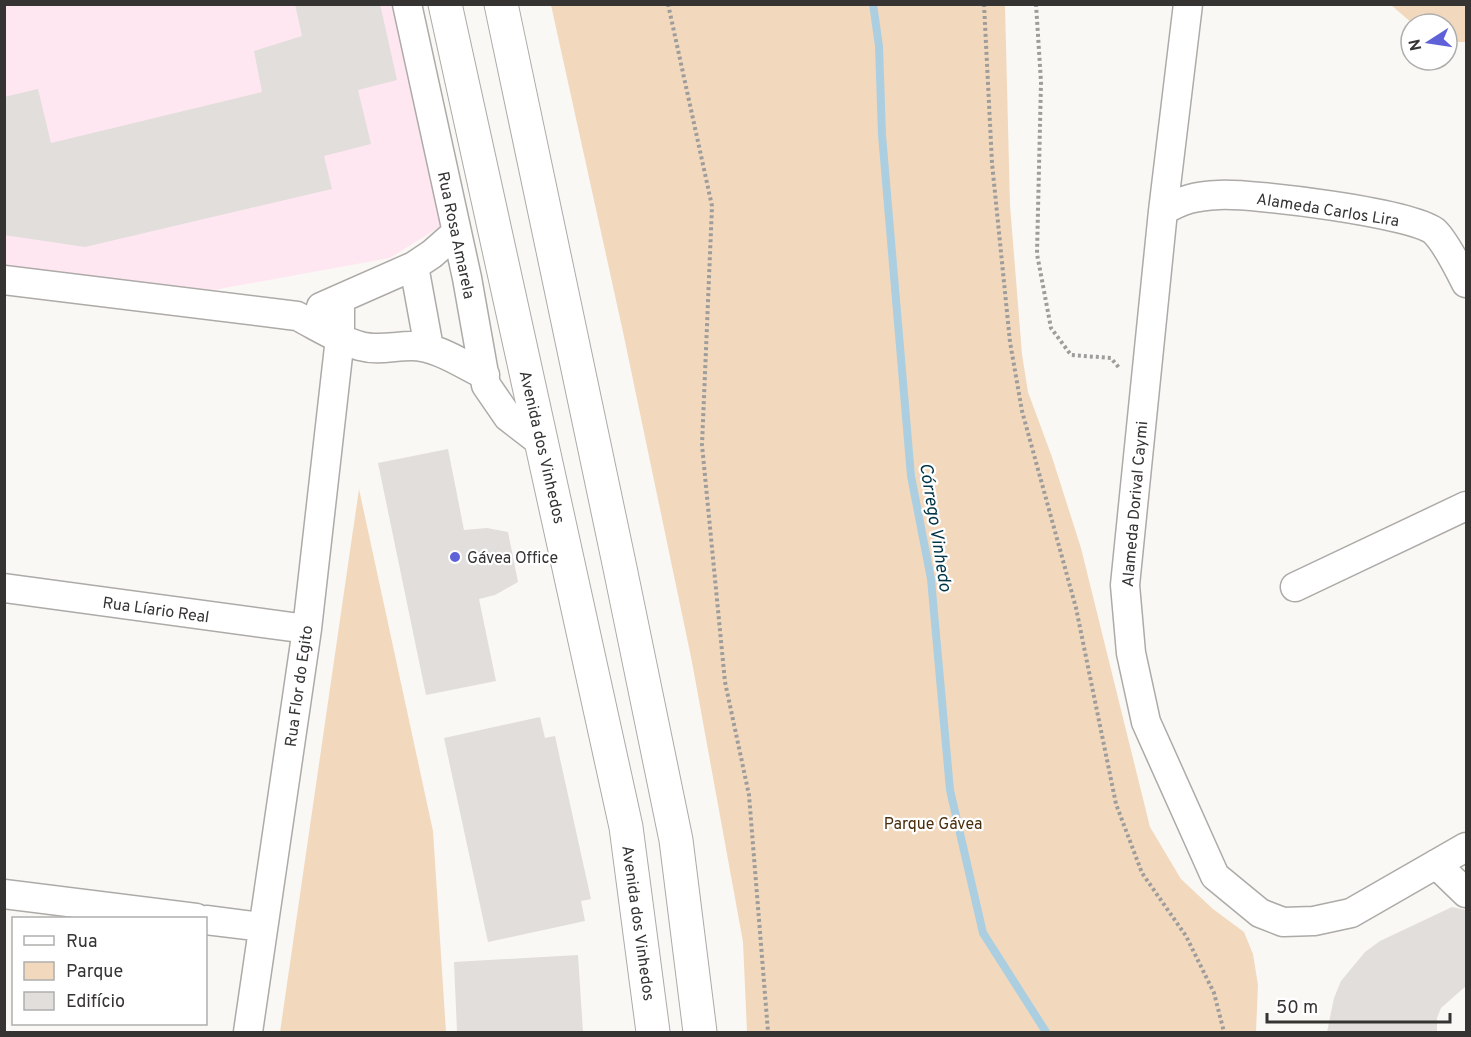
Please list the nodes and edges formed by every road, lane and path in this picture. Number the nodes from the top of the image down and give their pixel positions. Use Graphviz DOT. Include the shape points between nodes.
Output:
graph roads {
  1 [pos="407,4"];
  2 [pos="445,4"];
  3 [pos="481,4"];
  4 [pos="501,4"];
  5 [pos="668,4"];
  6 [pos="984,4"];
  7 [pos="1036,4"];
  8 [pos="1188,4"];
  9 [pos="542,199"];
  10 [pos="1163,211"];
  11 [pos="457,232"];
  12 [pos="414,266"];
  13 [pos="4,280"];
  14 [pos="1467,283"];
  15 [pos="340,300"];
  16 [pos="297,316"];
  17 [pos="340,338"];
  18 [pos="429,348"];
  19 [pos="485,375"];
  20 [pos="1142,408"];
  21 [pos="543,444"];
  22 [pos="1467,506"];
  23 [pos="1295,587"];
  24 [pos="4,588"];
  25 [pos="307,629"];
  26 [pos="1467,847"];
  27 [pos="1436,864"];
  28 [pos="1467,893"];
  29 [pos="4,894"];
  30 [pos="188,917"];
  31 [pos="207,920"];
  32 [pos="262,927"];
  33 [pos="248,1032"];
  34 [pos="653,1032"];
  35 [pos="700,1032"];
  36 [pos="768,1032"];
  37 [pos="1224,1032"];
  1 -- 11 [label="street, Rua Rosa Amarela"];
  2 -- 21 [label="main road, Avenida dos Vinhedos"];
  3 -- 9 [label="main road"];
  4 -- 9 [label="main road"];
  5 -- 36 [label="path" via="712,206 702,445 725,682 749,795"];
  6 -- 37 [label="path" via="992,163 1010,342 1022,411 1076,608 1116,804 1142,873 1186,936 1214,993"];
  7 -- 20 [label="path" via="1041,82 1037,254 1051,328 1071,355 1111,358 1124,374 1133,400"];
  8 -- 10 [label="street, Alameda Dorival Caymi"];
  9 -- 35 [label="main road" via="676,840"];
  10 -- 14 [label="street, Alameda Carlos Lira" via="1182,200 1221,195 1273,198 1398,218 1435,231"];
  10 -- 20 [label="street, Alameda Dorival Caymi"];
  11 -- 12 [label="street"];
  11 -- 19 [label="street, Rua Rosa Amarela"];
  12 -- 15 [label="street"];
  12 -- 18 [label="street"];
  13 -- 16 [label="street"];
  15 -- 16 [label="street"];
  15 -- 17 [label="street, Rua Flor do Egito"];
  16 -- 17 [label="street"];
  17 -- 18 [label="street" via="385,349"];
  17 -- 25 [label="street, Rua Flor do Egito"];
  18 -- 19 [label="street"];
  19 -- 21 [label="street, Rua Rosa Amarela" via="486,385 508,417"];
  20 -- 27 [label="street, Alameda Dorival Caymi" via="1125,585 1131,654 1146,722 1215,876 1260,913 1282,921 1314,921 1351,913"];
  21 -- 34 [label="main road, Avenida dos Vinhedos" via="626,827"];
  22 -- 23 [label="street"];
  24 -- 25 [label="street, Rua Líario Real"];
  25 -- 32 [label="street, Rua Flor do Egito"];
  26 -- 27 [label="street, Alameda Dorival Caymi"];
  27 -- 28 [label="street"];
  29 -- 30 [label="street"];
  31 -- 32 [label="street"];
  32 -- 33 [label="street, Rua Flor do Egito"];
}
